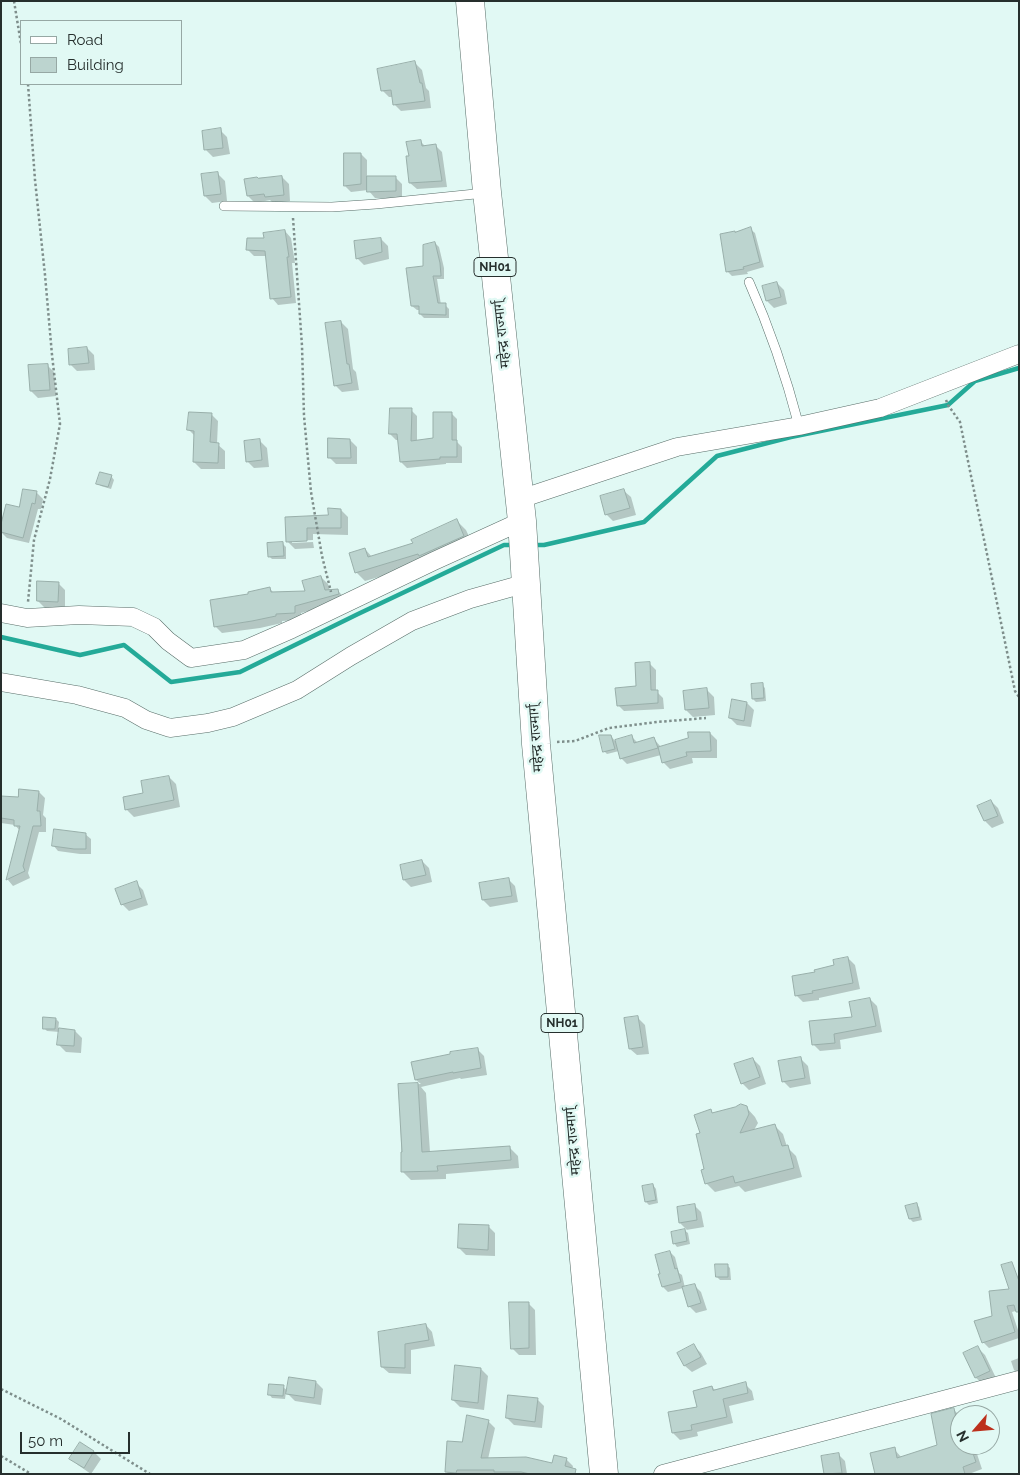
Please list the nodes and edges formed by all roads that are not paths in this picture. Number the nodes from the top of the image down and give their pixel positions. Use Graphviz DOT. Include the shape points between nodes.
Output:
graph roads {
  1 [pos="470,1"];
  2 [pos="487,192"];
  3 [pos="224,206"];
  4 [pos="749,282"];
  5 [pos="1019,354"];
  6 [pos="799,426"];
  7 [pos="522,518"];
  8 [pos="526,577"];
  9 [pos="1,613"];
  10 [pos="1,682"];
  11 [pos="1019,1380"];
  12 [pos="604,1474"];
  13 [pos="663,1474"];
  1 -- 2 [label="highway, महेन्द्र राज्मार्ग् / NH01"];
  2 -- 3 [label="lane" via="332,207"];
  2 -- 7 [label="highway, महेन्द्र राज्मार्ग् / NH01"];
  4 -- 6 [label="lane" via="779,356"];
  5 -- 6 [label="street" via="880,408"];
  6 -- 7 [label="street" via="677,447"];
  7 -- 8 [label="highway, महेन्द्र राज्मार्ग् / NH01"];
  7 -- 9 [label="street" via="244,650 191,658 154,627 133,616 26,618"];
  8 -- 10 [label="street" via="412,622 297,690 233,717 208,723 170,728 125,708 77,695"];
  8 -- 12 [label="highway, महेन्द्र राज्मार्ग् / NH01" via="536,744"];
  11 -- 13 [label="street"];
}
